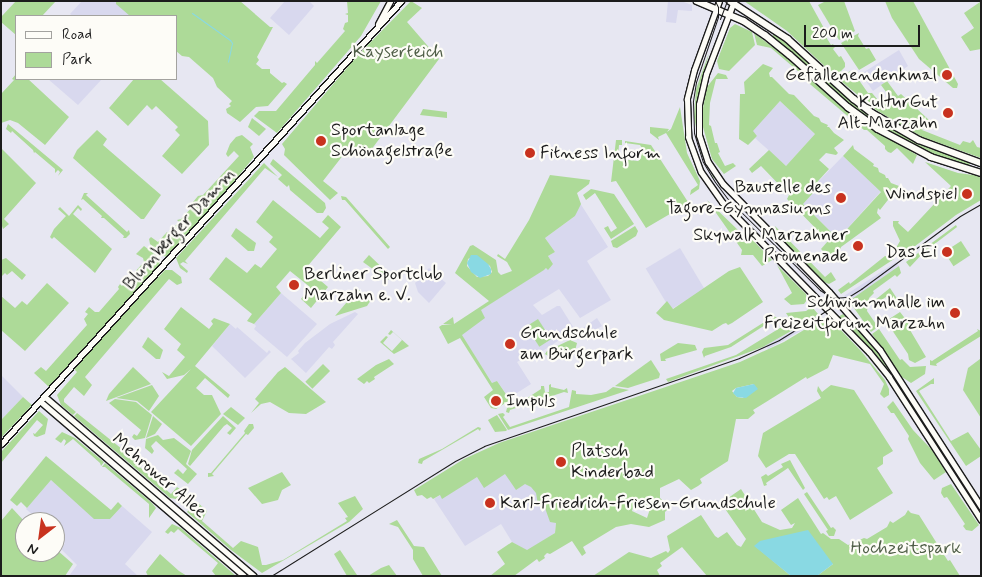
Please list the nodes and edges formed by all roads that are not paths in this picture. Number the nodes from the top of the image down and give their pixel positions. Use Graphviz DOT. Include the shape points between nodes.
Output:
graph roads {
  1 [pos="390,1"];
  2 [pos="401,1"];
  3 [pos="698,1"];
  4 [pos="718,1"];
  5 [pos="732,2"];
  6 [pos="715,9"];
  7 [pos="729,14"];
  8 [pos="770,26"];
  9 [pos="375,31"];
  10 [pos="765,35"];
  11 [pos="981,163"];
  12 [pos="981,173"];
  13 [pos="43,399"];
  14 [pos="1,444"];
  15 [pos="981,507"];
  16 [pos="981,520"];
  17 [pos="244,576"];
  18 [pos="254,576"];
  1 -- 9 [label="main road, Blumberger Damm"];
  2 -- 9 [label="main road, Blumberger Damm"];
  3 -- 6 [label="main road"];
  4 -- 6 [label="main road"];
  5 -- 7 [label="main road"];
  5 -- 8 [label="main road"];
  6 -- 7 [label="main road"];
  6 -- 16 [label="main road" via="687,99 688,137 701,172 722,202 892,380"];
  7 -- 10 [label="main road"];
  7 -- 15 [label="main road" via="706,74 699,104 699,135 708,162 723,184 875,344"];
  8 -- 10 [label="main road"];
  8 -- 11 [label="main road" via="872,113 919,140"];
  9 -- 13 [label="main road, Blumberger Damm"];
  10 -- 12 [label="main road" via="839,100 878,129 932,157"];
  13 -- 14 [label="main road, Blumberger Damm"];
  13 -- 17 [label="main road, Mehrower Allee"];
  13 -- 18 [label="main road, Mehrower Allee"];
}
